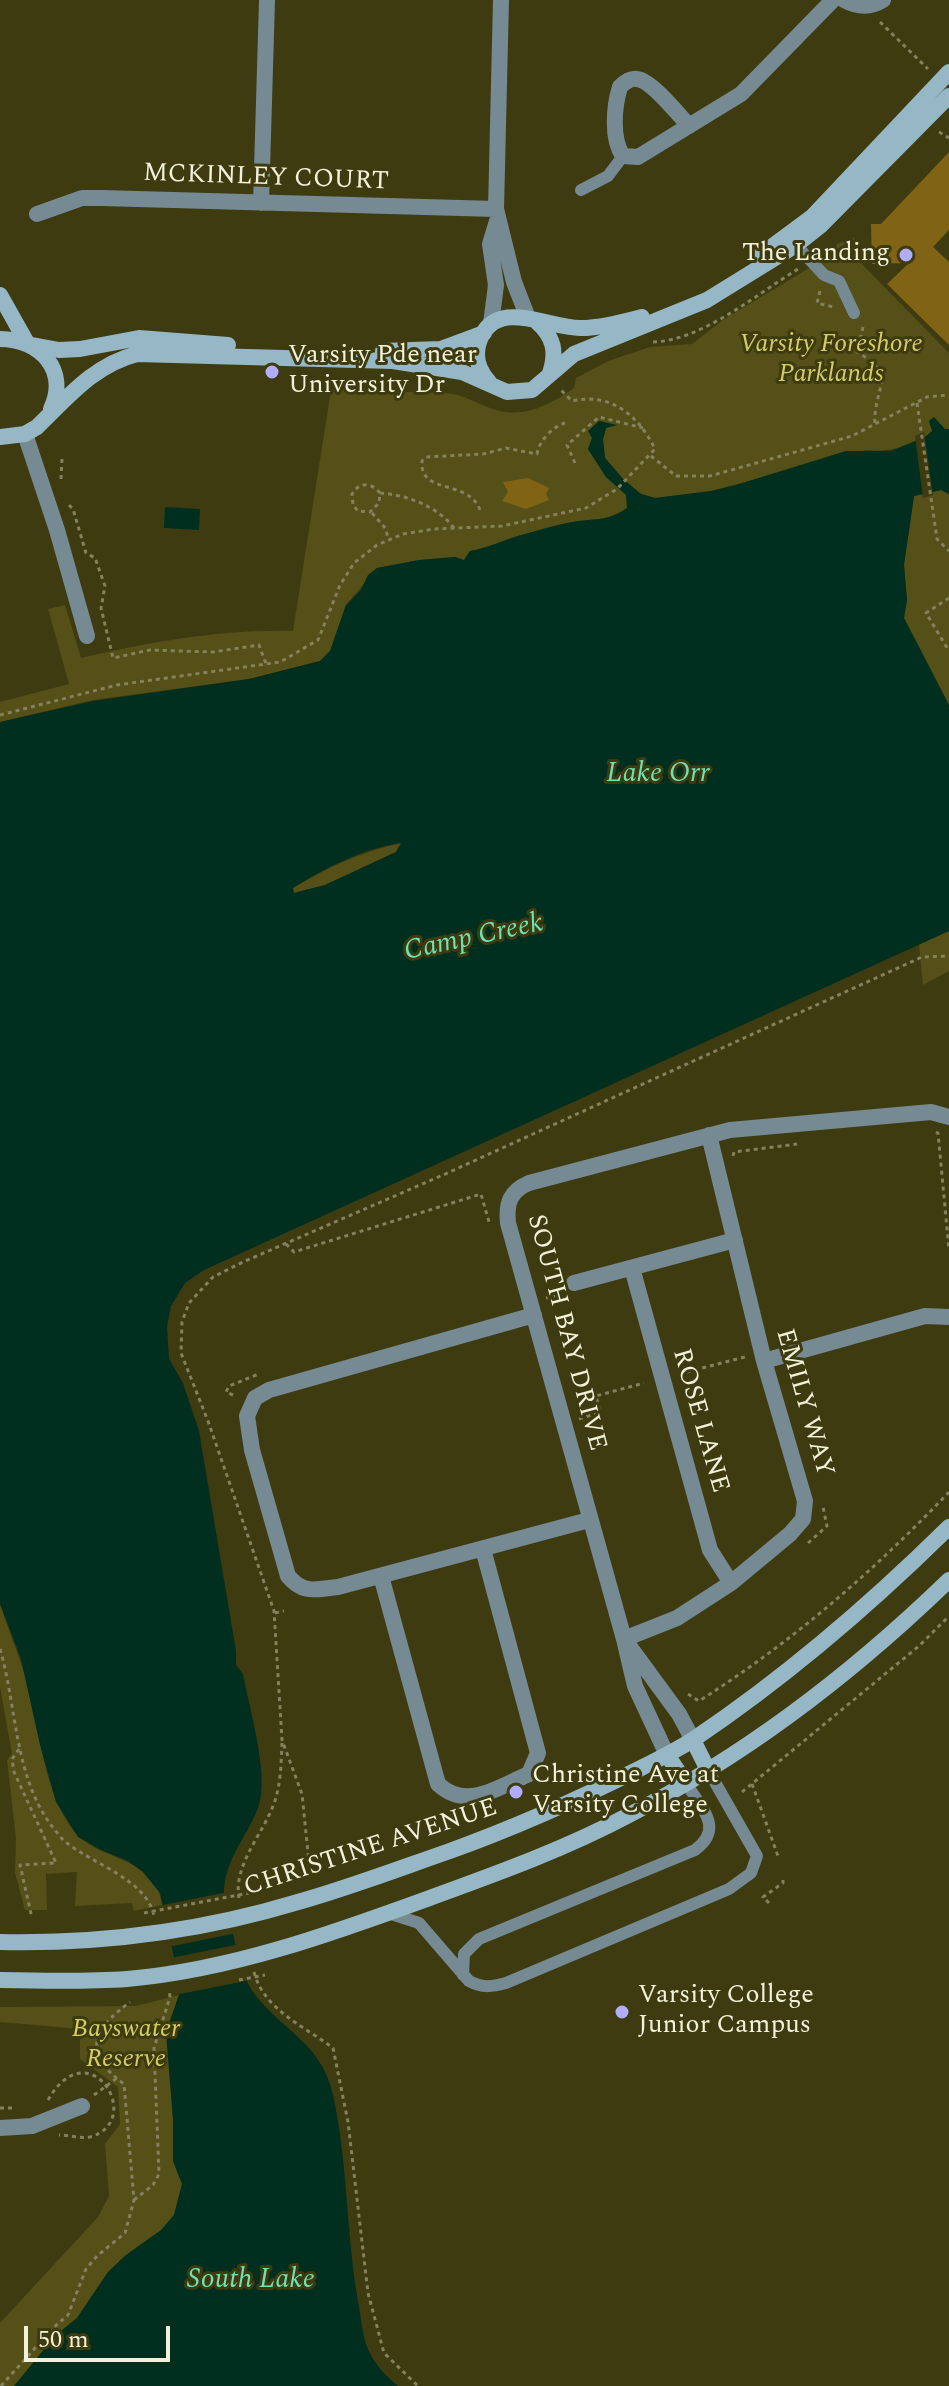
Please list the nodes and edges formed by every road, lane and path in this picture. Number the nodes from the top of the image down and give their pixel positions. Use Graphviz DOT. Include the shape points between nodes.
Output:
graph roads {
  1 [pos="267,0"];
  2 [pos="501,0"];
  3 [pos="833,0"];
  4 [pos="844,0"];
  5 [pos="876,3"];
  6 [pos="928,69"];
  7 [pos="947,92"];
  8 [pos="689,126"];
  9 [pos="939,132"];
  10 [pos="949,138"];
  11 [pos="623,156"];
  12 [pos="581,190"];
  13 [pos="261,203"];
  14 [pos="37,214"];
  15 [pos="497,215"];
  16 [pos="796,245"];
  17 [pos="824,275"];
  18 [pos="0,295"];
  19 [pos="854,313"];
  20 [pos="533,320"];
  21 [pos="487,328"];
  22 [pos="0,339"];
  23 [pos="29,344"];
  24 [pos="550,373"];
  25 [pos="496,388"];
  26 [pos="559,389"];
  27 [pos="949,395"];
  28 [pos="917,403"];
  29 [pos="47,418"];
  30 [pos="565,423"];
  31 [pos="875,426"];
  32 [pos="643,428"];
  33 [pos="25,434"];
  34 [pos="0,437"];
  35 [pos="651,456"];
  36 [pos="62,459"];
  37 [pos="575,463"];
  38 [pos="61,479"];
  39 [pos="380,493"];
  40 [pos="67,504"];
  41 [pos="480,510"];
  42 [pos="370,512"];
  43 [pos="454,528"];
  44 [pos="388,539"];
  45 [pos="949,551"];
  46 [pos="949,598"];
  47 [pos="87,636"];
  48 [pos="949,651"];
  49 [pos="266,664"];
  50 [pos="0,715"];
  51 [pos="949,956"];
  52 [pos="949,1117"];
  53 [pos="930,1131"];
  54 [pos="709,1135"];
  55 [pos="810,1142"];
  56 [pos="733,1159"];
  57 [pos="491,1231"];
  58 [pos="735,1240"];
  59 [pos="286,1244"];
  60 [pos="949,1250"];
  61 [pos="632,1268"];
  62 [pos="574,1283"];
  63 [pos="534,1315"];
  64 [pos="949,1317"];
  65 [pos="756,1358"];
  66 [pos="267,1372"];
  67 [pos="672,1376"];
  68 [pos="654,1381"];
  69 [pos="233,1395"];
  70 [pos="579,1419"];
  71 [pos="949,1492"];
  72 [pos="820,1496"];
  73 [pos="589,1520"];
  74 [pos="949,1527"];
  75 [pos="808,1543"];
  76 [pos="483,1549"];
  77 [pos="381,1576"];
  78 [pos="949,1580"];
  79 [pos="731,1583"];
  80 [pos="284,1611"];
  81 [pos="275,1613"];
  82 [pos="949,1616"];
  83 [pos="624,1639"];
  84 [pos="680,1690"];
  85 [pos="282,1740"];
  86 [pos="693,1740"];
  87 [pos="19,1749"];
  88 [pos="667,1755"];
  89 [pos="708,1770"];
  90 [pos="686,1783"];
  91 [pos="752,1784"];
  92 [pos="742,1792"];
  93 [pos="778,1856"];
  94 [pos="310,1873"];
  95 [pos="783,1877"];
  96 [pos="237,1884"];
  97 [pos="249,1893"];
  98 [pos="769,1903"];
  99 [pos="144,1913"];
  100 [pos="388,1913"];
  101 [pos="32,1918"];
  102 [pos="0,1942"];
  103 [pos="463,1975"];
  104 [pos="0,1980"];
  105 [pos="258,1988"];
  106 [pos="130,2002"];
  107 [pos="117,2078"];
  108 [pos="107,2085"];
  109 [pos="82,2106"];
  110 [pos="0,2128"];
  111 [pos="1,2386"];
  112 [pos="418,2386"];
  1 -- 13 [label="street"];
  2 -- 15 [label="street"];
  3 -- 8 [label="street" via="750,86"];
  4 -- 5 [label="street"];
  5 -- 6 [label="path" via="875,18"];
  7 -- 16 [label="street"];
  7 -- 20 [label="street" via="865,160 793,232 736,272 643,317 581,328"];
  8 -- 11 [label="street" via="638,157"];
  8 -- 11 [label="street" via="646,82 626,81 617,95 615,139"];
  9 -- 10 [label="path"];
  11 -- 12 [label="lane" via="608,176"];
  13 -- 14 [label="street, MCKINLEY COURT" via="82,198"];
  13 -- 15 [label="street, MCKINLEY COURT"];
  15 -- 20 [label="street" via="514,282"];
  15 -- 21 [label="street" via="490,244 496,285"];
  16 -- 17 [label="lane"];
  16 -- 24 [label="street" via="707,300 588,347"];
  17 -- 19 [label="lane" via="839,281"];
  17 -- 19 [label="path" via="817,303"];
  18 -- 23 [label="street"];
  19 -- 31 [label="path" via="863,323 857,352 876,363 882,377"];
  20 -- 21 [label="street" via="509,317"];
  20 -- 24 [label="street" via="545,330 554,351"];
  21 -- 23 [label="street" via="429,351 160,338 59,350"];
  21 -- 25 [label="street" via="477,357"];
  22 -- 23 [label="street"];
  23 -- 29 [label="street" via="43,354 56,378 57,392"];
  24 -- 25 [label="street" via="532,390"];
  25 -- 29 [label="street" via="449,368 393,361 137,354 102,367"];
  26 -- 32 [label="path" via="572,401 586,398 617,405"];
  27 -- 28 [label="path"];
  28 -- 31 [label="path"];
  28 -- 45 [label="path" via="937,539"];
  29 -- 33 [label="street"];
  30 -- 41 [label="path" via="556,426 537,454 506,448 422,461 424,474 433,482 465,492"];
  31 -- 35 [label="path" via="699,478 669,473"];
  32 -- 35 [label="path" via="655,449"];
  32 -- 37 [label="path" via="599,417 567,445"];
  33 -- 34 [label="street"];
  33 -- 47 [label="street"];
  35 -- 43 [label="path" via="617,489 586,508 488,528"];
  36 -- 38 [label="path"];
  39 -- 42 [label="path"];
  39 -- 42 [label="path" via="367,484 352,494 358,511"];
  39 -- 43 [label="path" via="437,509"];
  40 -- 49 [label="path" via="105,586 101,608 113,658 150,650 213,652 259,645"];
  42 -- 44 [label="path"];
  43 -- 44 [label="path"];
  44 -- 49 [label="path" via="354,563 318,640 280,662"];
  46 -- 48 [label="path" via="926,613"];
  49 -- 50 [label="path" via="117,685"];
  51 -- 59 [label="path" via="922,957"];
  52 -- 54 [label="street, SOUTH BAY DRIVE" via="931,1112"];
  53 -- 60 [label="path" via="938,1133"];
  54 -- 58 [label="street, EMILY WAY"];
  54 -- 63 [label="street, SOUTH BAY DRIVE" via="529,1183 512,1195 508,1223"];
  55 -- 56 [label="path" via="734,1152"];
  57 -- 59 [label="path" via="481,1194 294,1252"];
  58 -- 61 [label="street"];
  58 -- 65 [label="street, EMILY WAY"];
  59 -- 81 [label="path" via="213,1277 189,1303 181,1353"];
  61 -- 62 [label="street"];
  61 -- 79 [label="street, ROSE LANE" via="710,1550"];
  63 -- 73 [label="street, SOUTH BAY DRIVE"];
  63 -- 77 [label="street" via="255,1398 247,1416 252,1450 288,1576 307,1590"];
  64 -- 65 [label="street" via="925,1316"];
  65 -- 67 [label="path"];
  65 -- 79 [label="street, EMILY WAY" via="805,1501 803,1519"];
  66 -- 69 [label="path" via="229,1386 226,1392"];
  68 -- 70 [label="path" via="596,1396 600,1412"];
  71 -- 84 [label="path" via="864,1575 753,1667 699,1701"];
  72 -- 75 [label="path" via="827,1526"];
  73 -- 76 [label="street"];
  73 -- 83 [label="street, SOUTH BAY DRIVE"];
  74 -- 86 [label="street, CHRISTINE AVENUE" via="839,1629"];
  76 -- 77 [label="street"];
  76 -- 77 [label="street" via="538,1753 529,1774 478,1796 461,1798 438,1784"];
  78 -- 89 [label="street" via="850,1669"];
  79 -- 83 [label="street, EMILY WAY" via="677,1618"];
  80 -- 81 [label="path"];
  81 -- 85 [label="path"];
  82 -- 91 [label="path"];
  83 -- 86 [label="street, SOUTH BAY DRIVE"];
  83 -- 88 [label="street, SOUTH BAY DRIVE" via="635,1686"];
  85 -- 94 [label="path" via="302,1794"];
  85 -- 96 [label="path" via="273,1806"];
  86 -- 88 [label="street, CHRISTINE AVENUE"];
  86 -- 89 [label="street"];
  87 -- 101 [label="path" via="12,1759 14,1772 56,1863 20,1865"];
  88 -- 90 [label="street"];
  88 -- 102 [label="street, CHRISTINE AVENUE" via="507,1831 298,1903 148,1934 68,1943"];
  89 -- 90 [label="street"];
  89 -- 103 [label="lane" via="757,1856 744,1880 506,1983 479,1986"];
  90 -- 100 [label="street" via="539,1857"];
  90 -- 103 [label="lane" via="710,1822 705,1843 479,1939 464,1954"];
  91 -- 92 [label="path"];
  91 -- 93 [label="path"];
  95 -- 98 [label="path" via="783,1883 763,1897"];
  97 -- 99 [label="path"];
  100 -- 103 [label="lane" via="415,1919"];
  100 -- 104 [label="street" via="261,1954 156,1975"];
  105 -- 112 [label="path" via="283,2015 333,2048 348,2122 368,2293 384,2353"];
  106 -- 107 [label="path" via="112,2015 95,2044 97,2056"];
  107 -- 108 [label="path"];
  107 -- 111 [label="path" via="127,2100 131,2218 125,2233 86,2269 68,2315"];
  109 -- 110 [label="street" via="32,2126"];
}
